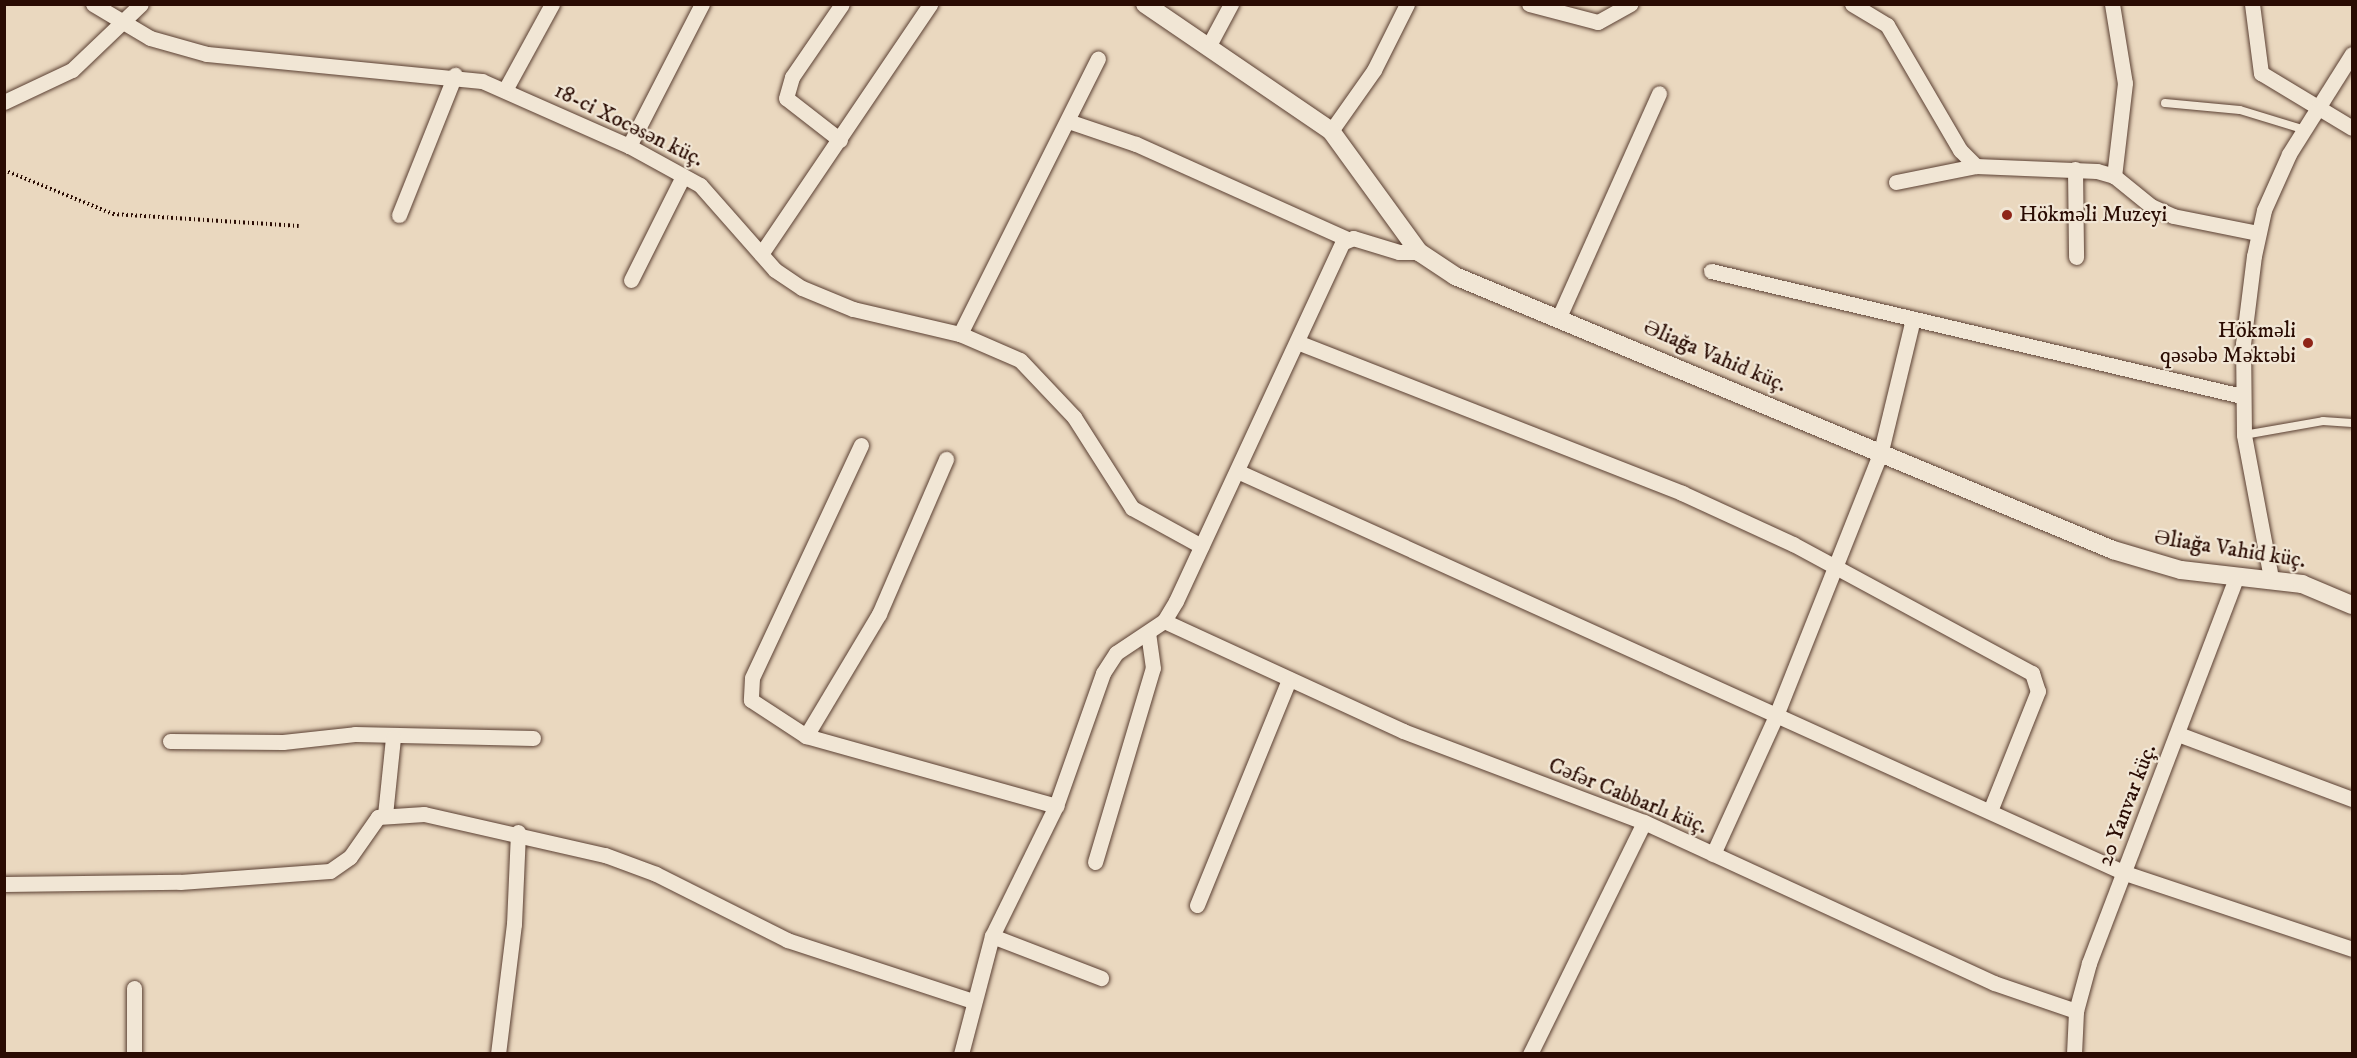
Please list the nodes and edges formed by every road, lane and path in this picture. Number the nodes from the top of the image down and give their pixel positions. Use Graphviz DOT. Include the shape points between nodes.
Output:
graph roads {
  1 [pos="93,4"];
  2 [pos="141,4"];
  3 [pos="552,4"];
  4 [pos="702,4"];
  5 [pos="842,4"];
  6 [pos="930,4"];
  7 [pos="1145,4"];
  8 [pos="1231,4"];
  9 [pos="1407,4"];
  10 [pos="1529,4"];
  11 [pos="1630,4"];
  12 [pos="1852,4"];
  13 [pos="2112,4"];
  14 [pos="2252,4"];
  15 [pos="126,22"];
  16 [pos="1208,47"];
  17 [pos="2352,54"];
  18 [pos="1098,58"];
  19 [pos="455,75"];
  20 [pos="505,90"];
  21 [pos="1659,93"];
  22 [pos="4,102"];
  23 [pos="2164,103"];
  24 [pos="2315,108"];
  25 [pos="1068,121"];
  26 [pos="2352,128"];
  27 [pos="2302,129"];
  28 [pos="1331,131"];
  29 [pos="840,140"];
  30 [pos="629,146"];
  31 [pos="1976,166"];
  32 [pos="2075,169"];
  33 [pos="4,170"];
  34 [pos="683,176"];
  35 [pos="2115,176"];
  36 [pos="1896,182"];
  37 [pos="399,215"];
  38 [pos="299,226"];
  39 [pos="2258,232"];
  40 [pos="1347,239"];
  41 [pos="1419,252"];
  42 [pos="761,254"];
  43 [pos="2076,257"];
  44 [pos="1711,271"];
  45 [pos="630,280"];
  46 [pos="1559,317"];
  47 [pos="1913,319"];
  48 [pos="960,334"];
  49 [pos="1297,342"];
  50 [pos="2242,396"];
  51 [pos="2352,423"];
  52 [pos="2244,435"];
  53 [pos="861,445"];
  54 [pos="1881,451"];
  55 [pos="946,459"];
  56 [pos="1238,471"];
  57 [pos="1202,546"];
  58 [pos="1835,569"];
  59 [pos="2237,576"];
  60 [pos="2271,578"];
  61 [pos="2352,604"];
  62 [pos="1164,621"];
  63 [pos="1148,632"];
  64 [pos="1289,679"];
  65 [pos="1775,718"];
  66 [pos="2178,734"];
  67 [pos="806,736"];
  68 [pos="393,737"];
  69 [pos="533,738"];
  70 [pos="170,741"];
  71 [pos="2352,799"];
  72 [pos="1056,806"];
  73 [pos="1990,811"];
  74 [pos="385,815"];
  75 [pos="1644,822"];
  76 [pos="518,832"];
  77 [pos="1713,854"];
  78 [pos="1095,862"];
  79 [pos="2125,873"];
  80 [pos="4,885"];
  81 [pos="1197,905"];
  82 [pos="992,936"];
  83 [pos="2352,949"];
  84 [pos="1101,978"];
  85 [pos="134,988"];
  86 [pos="974,1001"];
  87 [pos="2076,1011"];
  88 [pos="134,1053"];
  89 [pos="498,1053"];
  90 [pos="961,1053"];
  91 [pos="1530,1053"];
  92 [pos="2074,1053"];
  1 -- 15 [label="street, 18-ci Xocəsən küç."];
  2 -- 15 [label="street"];
  3 -- 20 [label="street"];
  4 -- 30 [label="street"];
  5 -- 29 [label="street" via="792,77 786,98"];
  6 -- 29 [label="street"];
  7 -- 16 [label="street, Əliağa Vahid küç."];
  8 -- 16 [label="street"];
  9 -- 28 [label="street" via="1374,70"];
  10 -- 11 [label="street" via="1598,22"];
  12 -- 31 [label="street" via="1887,26 1960,150"];
  13 -- 35 [label="street" via="2126,82"];
  14 -- 24 [label="street" via="2261,73"];
  15 -- 19 [label="street, 18-ci Xocəsən küç." via="174,48 207,54"];
  15 -- 22 [label="street" via="72,70"];
  16 -- 28 [label="street, Əliağa Vahid küç."];
  17 -- 24 [label="street"];
  18 -- 25 [label="street"];
  19 -- 20 [label="street, 18-ci Xocəsən küç."];
  19 -- 37 [label="street"];
  20 -- 30 [label="street, 18-ci Xocəsən küç."];
  21 -- 46 [label="street"];
  23 -- 27 [label="lane" via="2240,110"];
  24 -- 26 [label="street"];
  24 -- 27 [label="street"];
  25 -- 40 [label="street" via="1136,144"];
  25 -- 48 [label="street"];
  27 -- 39 [label="street" via="2274,184"];
  28 -- 41 [label="street, Əliağa Vahid küç."];
  29 -- 42 [label="street"];
  30 -- 34 [label="street, 18-ci Xocəsən küç."];
  31 -- 32 [label="street"];
  31 -- 36 [label="street"];
  32 -- 35 [label="street"];
  32 -- 43 [label="street"];
  33 -- 38 [label="path" via="113,214"];
  34 -- 42 [label="street, 18-ci Xocəsən küç." via="717,199"];
  34 -- 45 [label="street"];
  35 -- 39 [label="street" via="2151,206 2173,216"];
  39 -- 50 [label="street"];
  40 -- 41 [label="street"];
  40 -- 49 [label="street"];
  41 -- 46 [label="street, Əliağa Vahid küç." via="1455,276"];
  42 -- 48 [label="street, 18-ci Xocəsən küç." via="775,270 833,303"];
  44 -- 47 [label="street"];
  46 -- 54 [label="street, Əliağa Vahid küç."];
  47 -- 50 [label="street"];
  47 -- 54 [label="street"];
  48 -- 57 [label="street, 18-ci Xocəsən küç." via="1020,360 1074,417 1132,508"];
  49 -- 56 [label="street"];
  49 -- 58 [label="street" via="1682,493"];
  50 -- 52 [label="street"];
  51 -- 52 [label="lane" via="2323,421"];
  52 -- 60 [label="street"];
  53 -- 67 [label="street" via="752,678 751,700"];
  54 -- 58 [label="street"];
  54 -- 59 [label="street, Əliağa Vahid küç." via="2113,550 2181,570"];
  55 -- 67 [label="street" via="879,614"];
  56 -- 57 [label="street"];
  56 -- 65 [label="street"];
  57 -- 62 [label="street"];
  58 -- 65 [label="street"];
  58 -- 73 [label="street" via="2032,673 2040,684"];
  59 -- 60 [label="street, Əliağa Vahid küç."];
  59 -- 66 [label="street, 20 Yanvar küç."];
  60 -- 61 [label="street, Əliağa Vahid küç." via="2316,588"];
  62 -- 63 [label="street"];
  62 -- 64 [label="street, Cəfər Cabbarlı küç."];
  63 -- 72 [label="street" via="1116,652 1103,673"];
  63 -- 78 [label="street" via="1151,678"];
  64 -- 75 [label="street, Cəfər Cabbarlı küç." via="1413,735"];
  64 -- 81 [label="street"];
  65 -- 73 [label="street"];
  65 -- 77 [label="street"];
  66 -- 71 [label="street"];
  66 -- 79 [label="street, 20 Yanvar küç."];
  67 -- 72 [label="street"];
  68 -- 69 [label="street"];
  68 -- 70 [label="street"];
  68 -- 74 [label="street"];
  72 -- 82 [label="street"];
  73 -- 79 [label="street"];
  74 -- 76 [label="street" via="424,814"];
  74 -- 80 [label="street" via="370,822 351,858 330,870 180,882"];
  75 -- 77 [label="street, Cəfər Cabbarlı küç."];
  75 -- 91 [label="street"];
  76 -- 86 [label="street" via="605,855 656,874 787,940"];
  76 -- 89 [label="street" via="514,924"];
  77 -- 87 [label="street, Cəfər Cabbarlı küç." via="1994,983"];
  79 -- 83 [label="street"];
  79 -- 87 [label="street, 20 Yanvar küç."];
  82 -- 84 [label="street"];
  82 -- 86 [label="street"];
  85 -- 88 [label="street"];
  86 -- 90 [label="street"];
  87 -- 92 [label="street, 20 Yanvar küç."];
}
